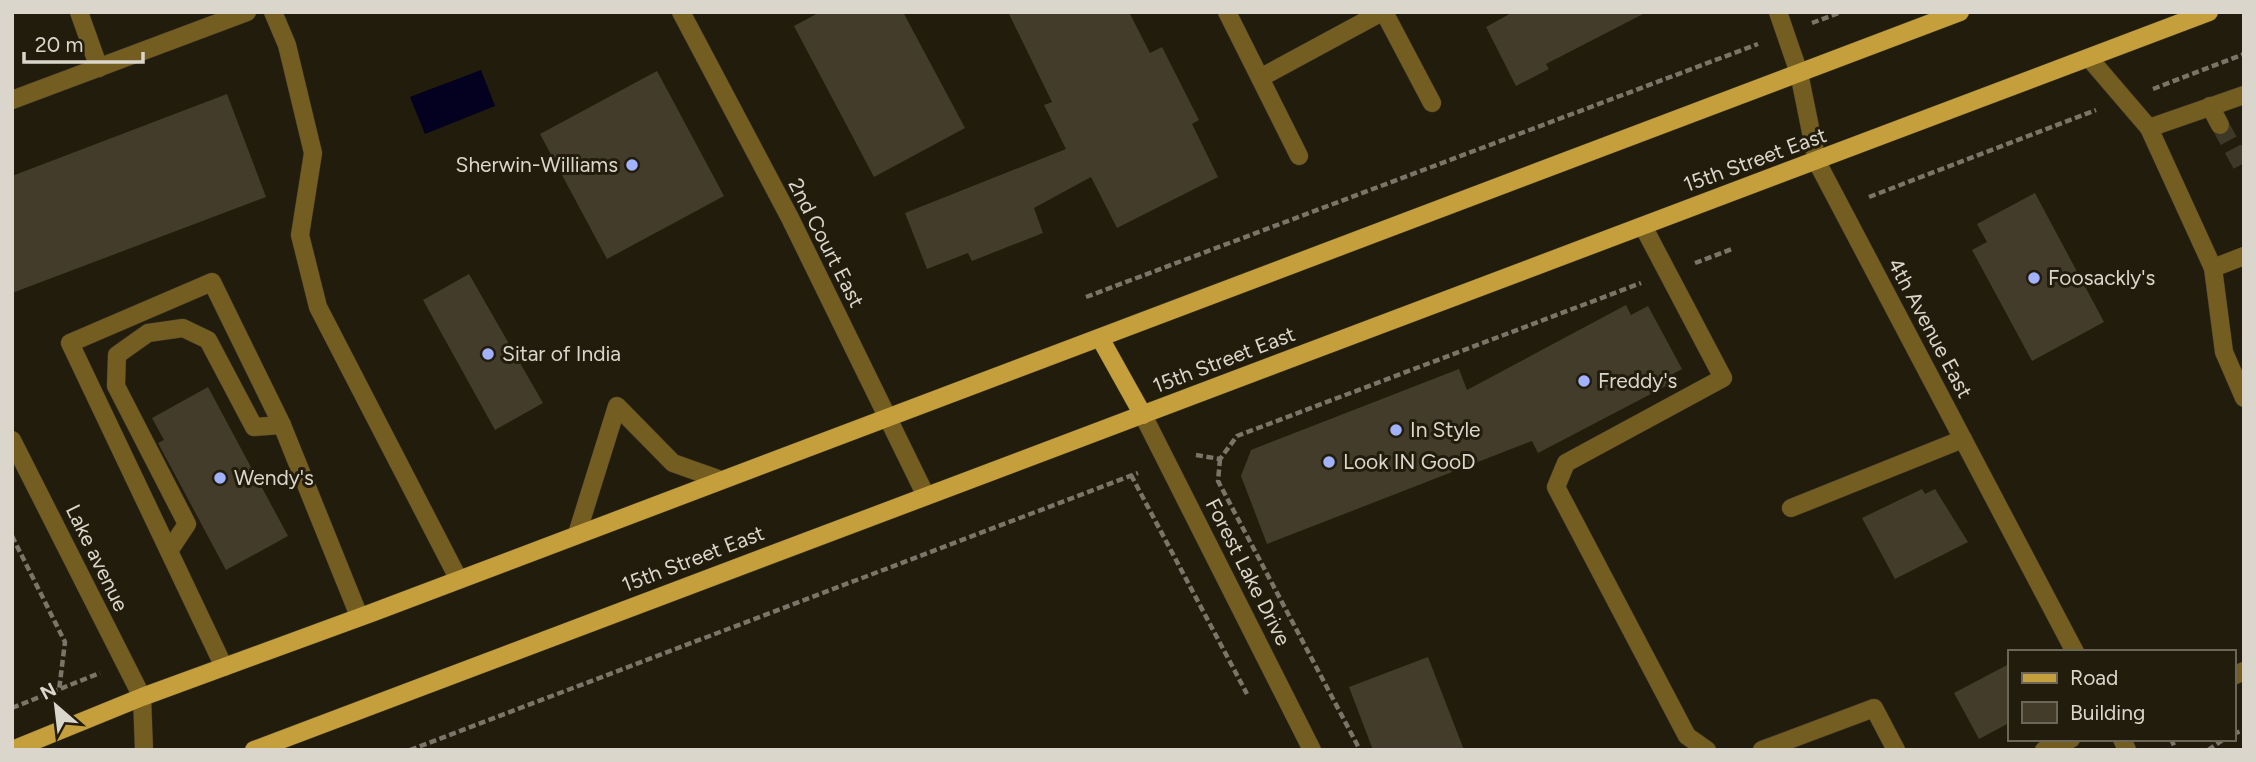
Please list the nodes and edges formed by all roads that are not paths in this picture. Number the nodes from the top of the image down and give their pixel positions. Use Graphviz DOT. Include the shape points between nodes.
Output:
graph roads {
  1 [pos="79,12"];
  2 [pos="247,12"];
  3 [pos="273,12"];
  4 [pos="681,12"];
  5 [pos="1227,12"];
  6 [pos="1383,12"];
  7 [pos="1778,12"];
  8 [pos="1961,12"];
  9 [pos="2210,12"];
  10 [pos="2089,58"];
  11 [pos="99,68"];
  12 [pos="1800,73"];
  13 [pos="1260,78"];
  14 [pos="2244,95"];
  15 [pos="12,100"];
  16 [pos="1432,103"];
  17 [pos="2210,106"];
  18 [pos="2220,125"];
  19 [pos="2149,128"];
  20 [pos="1299,156"];
  21 [pos="1817,162"];
  22 [pos="1643,226"];
  23 [pos="2244,256"];
  24 [pos="2213,268"];
  25 [pos="1100,338"];
  26 [pos="2244,398"];
  27 [pos="1143,415"];
  28 [pos="887,418"];
  29 [pos="282,425"];
  30 [pos="1963,439"];
  31 [pos="12,440"];
  32 [pos="721,480"];
  33 [pos="926,496"];
  34 [pos="1791,508"];
  35 [pos="577,534"];
  36 [pos="169,551"];
  37 [pos="458,579"];
  38 [pos="359,617"];
  39 [pos="2074,650"];
  40 [pos="224,667"];
  41 [pos="142,696"];
  42 [pos="2066,741"];
  43 [pos="12,750"];
  44 [pos="144,750"];
  45 [pos="254,750"];
  46 [pos="1312,750"];
  47 [pos="1707,750"];
  48 [pos="1762,750"];
  49 [pos="1896,750"];
  50 [pos="2044,750"];
  1 -- 11 [label="street"];
  2 -- 11 [label="street"];
  3 -- 37 [label="street" via="287,45 313,153 300,235 318,307"];
  4 -- 28 [label="street, 2nd Court East" via="790,218"];
  5 -- 13 [label="street"];
  6 -- 13 [label="street"];
  6 -- 16 [label="street"];
  7 -- 12 [label="street, 4th Avenue East"];
  8 -- 12 [label="main road"];
  9 -- 10 [label="main road, 15th Street East"];
  10 -- 19 [label="street"];
  10 -- 21 [label="main road, 15th Street East"];
  11 -- 15 [label="street"];
  12 -- 21 [label="street, 4th Avenue East"];
  12 -- 25 [label="main road"];
  13 -- 20 [label="street"];
  14 -- 17 [label="street"];
  17 -- 18 [label="street"];
  17 -- 19 [label="street"];
  19 -- 24 [label="street"];
  21 -- 22 [label="main road, 15th Street East"];
  21 -- 30 [label="street, 4th Avenue East"];
  22 -- 27 [label="main road, 15th Street East"];
  22 -- 47 [label="street" via="1723,378 1566,463 1556,487 1686,736"];
  23 -- 24 [label="street"];
  24 -- 26 [label="street" via="2224,352"];
  25 -- 27 [label="main road"];
  25 -- 28 [label="main road"];
  27 -- 33 [label="main road, 15th Street East"];
  27 -- 46 [label="street, Forest Lake Drive"];
  28 -- 32 [label="main road"];
  28 -- 33 [label="street, 2nd Court East"];
  29 -- 36 [label="street" via="254,427 208,340 183,328 148,334 117,355 116,386 187,524"];
  29 -- 36 [label="street" via="212,282 70,343"];
  29 -- 38 [label="street"];
  30 -- 34 [label="street"];
  30 -- 39 [label="street, 4th Avenue East"];
  31 -- 41 [label="street, Lake avenue"];
  32 -- 35 [label="main road"];
  32 -- 35 [label="street" via="673,463 617,406"];
  33 -- 45 [label="main road, 15th Street East"];
  35 -- 37 [label="main road"];
  36 -- 40 [label="street"];
  37 -- 38 [label="main road"];
  38 -- 40 [label="main road"];
  40 -- 41 [label="main road"];
  41 -- 43 [label="main road"];
  41 -- 44 [label="street"];
  42 -- 50 [label="street"];
  48 -- 49 [label="street" via="1874,708"];
}
